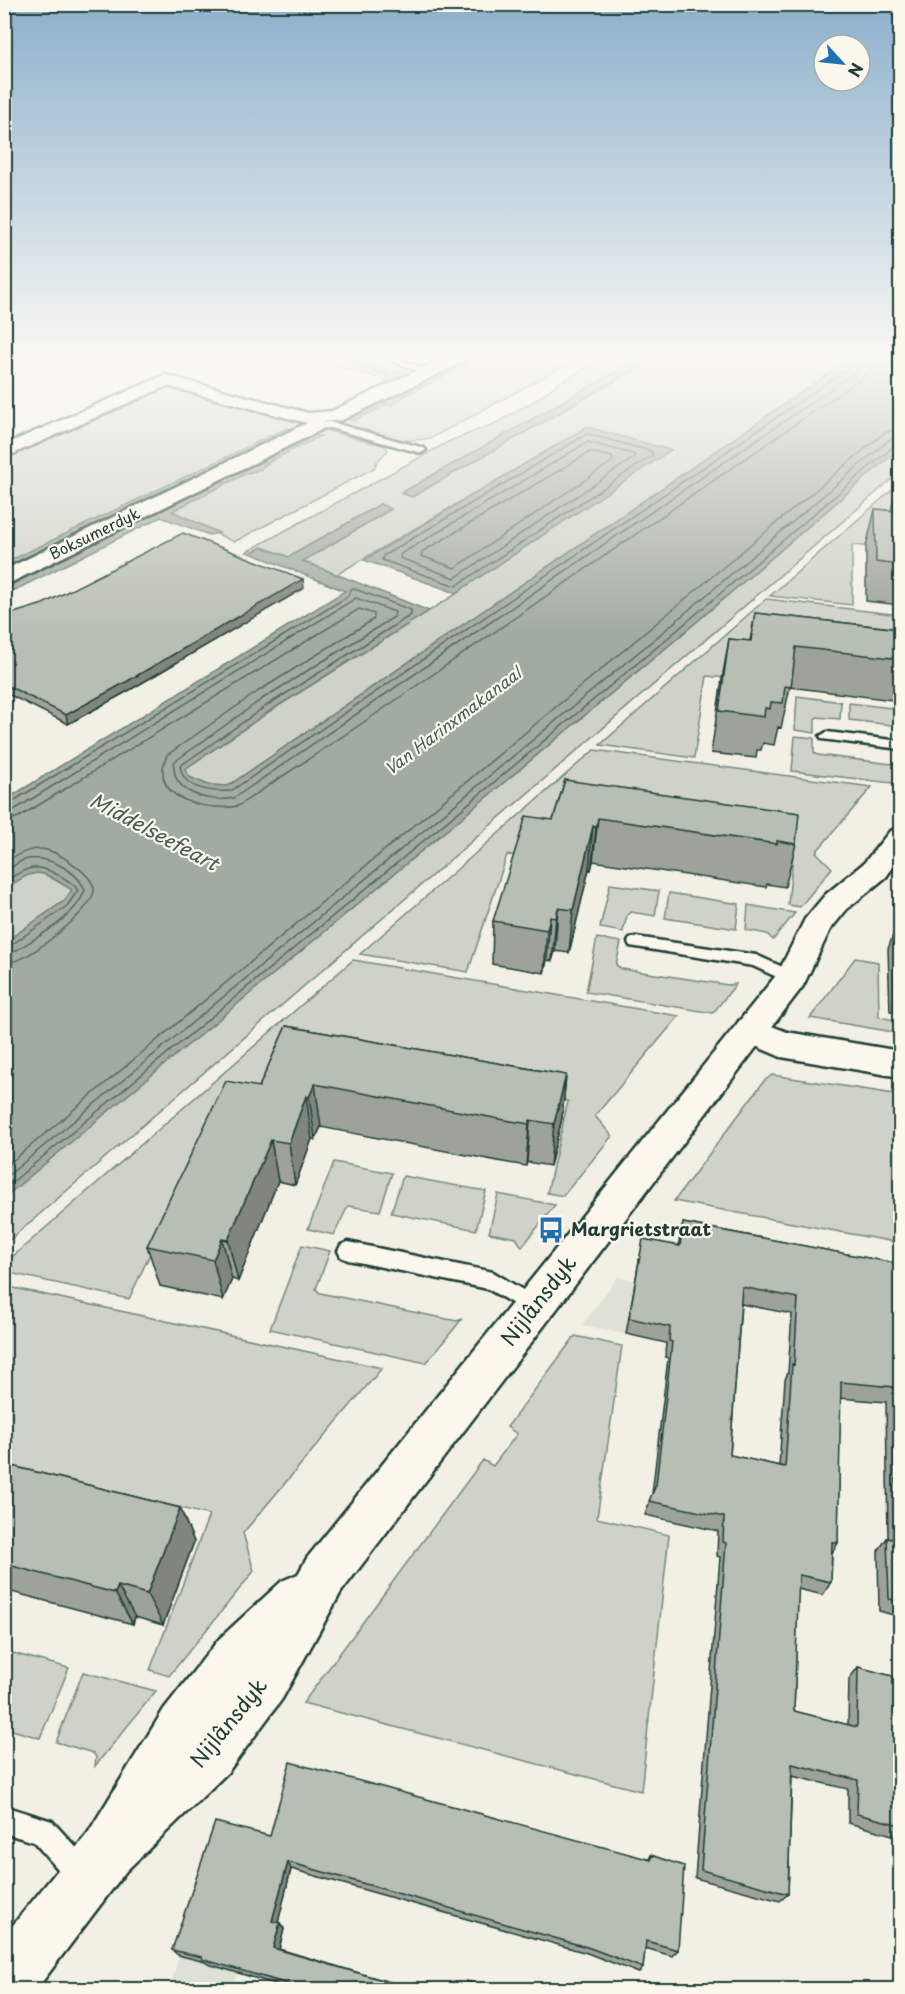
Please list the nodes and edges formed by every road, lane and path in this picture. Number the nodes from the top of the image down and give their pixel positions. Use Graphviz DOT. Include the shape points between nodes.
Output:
graph roads {
  1 [pos="257,450"];
  2 [pos="4,579"];
  3 [pos="827,736"];
  4 [pos="900,746"];
  5 [pos="900,837"];
  6 [pos="636,942"];
  7 [pos="795,974"];
  8 [pos="751,1030"];
  9 [pos="900,1064"];
  10 [pos="348,1251"];
  11 [pos="534,1307"];
  12 [pos="4,1819"];
  13 [pos="97,1866"];
  14 [pos="21,1980"];
  1 -- 2 [label="street, Boksumerdyk"];
  3 -- 4 [label="lane"];
  5 -- 7 [label="street, Nijlânsdyk" via="875,870 857,910 838,935"];
  6 -- 7 [label="lane" via="756,961"];
  7 -- 8 [label="street, Nijlânsdyk"];
  8 -- 9 [label="street" via="781,1044"];
  8 -- 11 [label="street, Nijlânsdyk"];
  10 -- 11 [label="lane" via="493,1281"];
  11 -- 13 [label="street, Nijlânsdyk" via="324,1575 264,1681 209,1753"];
  12 -- 13 [label="lane" via="42,1831"];
  13 -- 14 [label="street, Nijlânsdyk"];
}
